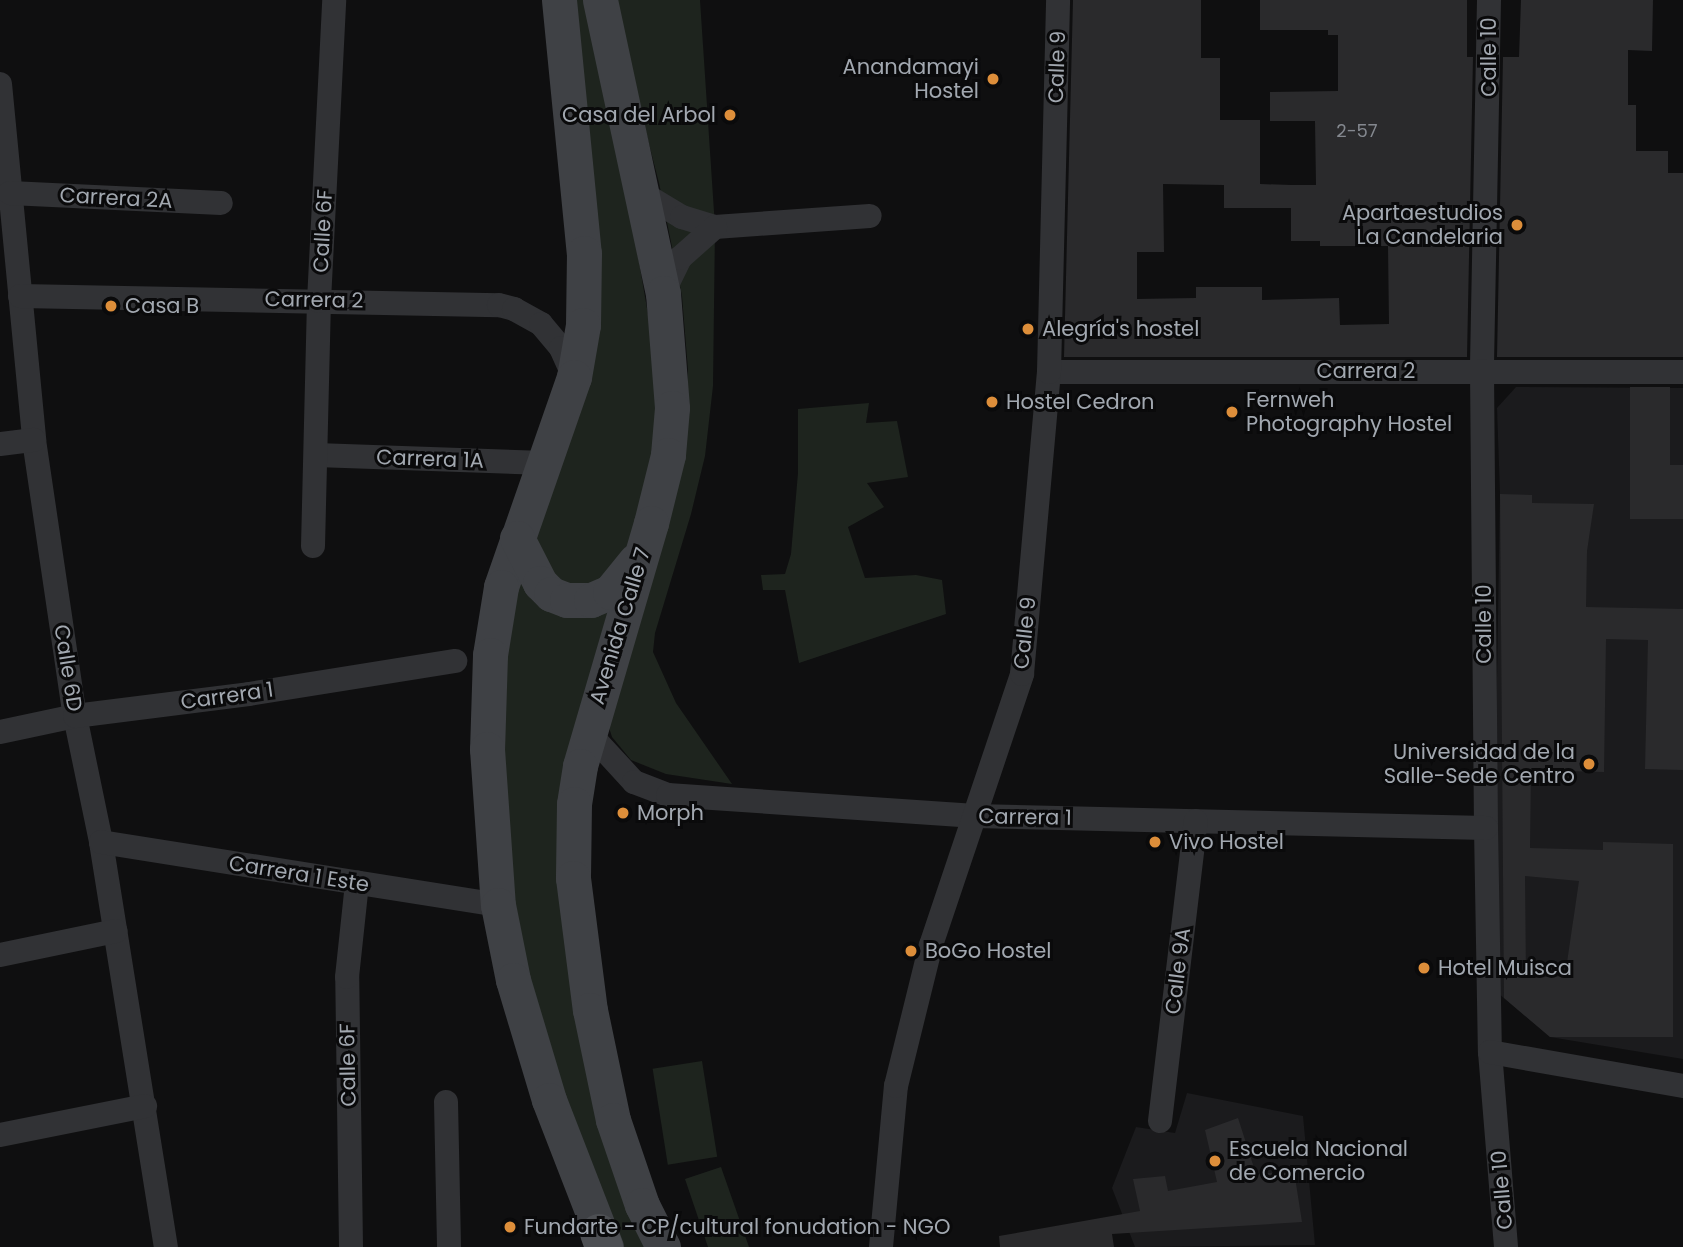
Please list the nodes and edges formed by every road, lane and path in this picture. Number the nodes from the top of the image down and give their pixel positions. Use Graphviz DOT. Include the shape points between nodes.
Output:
graph roads {
  1 [pos="334,0"];
  2 [pos="559,0"];
  3 [pos="600,0"];
  4 [pos="1058,0"];
  5 [pos="1489,0"];
  6 [pos="0,84"];
  7 [pos="10,193"];
  8 [pos="642,193"];
  9 [pos="221,203"];
  10 [pos="870,216"];
  11 [pos="715,227"];
  12 [pos="663,293"];
  13 [pos="20,296"];
  14 [pos="320,301"];
  15 [pos="1482,371"];
  16 [pos="1049,372"];
  17 [pos="1683,372"];
  18 [pos="574,377"];
  19 [pos="34,440"];
  20 [pos="0,444"];
  21 [pos="316,455"];
  22 [pos="545,463"];
  23 [pos="517,538"];
  24 [pos="313,546"];
  25 [pos="645,546"];
  26 [pos="455,661"];
  27 [pos="75,716"];
  28 [pos="0,732"];
  29 [pos="588,732"];
  30 [pos="975,816"];
  31 [pos="1196,821"];
  32 [pos="1486,828"];
  33 [pos="101,842"];
  34 [pos="358,883"];
  35 [pos="498,905"];
  36 [pos="116,931"];
  37 [pos="0,955"];
  38 [pos="1490,1052"];
  39 [pos="1683,1086"];
  40 [pos="446,1102"];
  41 [pos="145,1105"];
  42 [pos="1160,1121"];
  43 [pos="0,1135"];
  44 [pos="603,1242"];
  45 [pos="166,1247"];
  46 [pos="351,1247"];
  47 [pos="449,1247"];
  48 [pos="663,1247"];
  49 [pos="881,1247"];
  50 [pos="1506,1247"];
  1 -- 14 [label="street, Calle 6F"];
  2 -- 18 [label="street" via="583,253 583,325"];
  3 -- 8 [label="street, Avenida Calle 7"];
  4 -- 16 [label="street, Calle 9"];
  5 -- 15 [label="street, Calle 10"];
  6 -- 7 [label="street, Calle 6D"];
  7 -- 9 [label="street, Carrera 2A"];
  7 -- 13 [label="street, Calle 6D"];
  8 -- 11 [label="street" via="682,217"];
  8 -- 12 [label="street, Avenida Calle 7"];
  10 -- 11 [label="street"];
  11 -- 12 [label="street" via="680,258"];
  12 -- 25 [label="street, Avenida Calle 7" via="671,368 671,432"];
  13 -- 14 [label="street, Carrera 2"];
  13 -- 19 [label="street, Calle 6D"];
  14 -- 18 [label="street, Carrera 2" via="483,303 514,309 552,336"];
  14 -- 21 [label="street, Calle 6F"];
  15 -- 16 [label="street, Carrera 2"];
  15 -- 17 [label="street, Carrera 2"];
  15 -- 32 [label="street, Calle 10"];
  16 -- 30 [label="street, Calle 9" via="1022,674"];
  18 -- 22 [label="street"];
  19 -- 20 [label="street"];
  19 -- 27 [label="street, Calle 6D"];
  21 -- 22 [label="street, Carrera 1A"];
  21 -- 24 [label="street, Calle 6F"];
  22 -- 23 [label="street"];
  23 -- 25 [label="street" via="540,583 551,594 574,601 610,592"];
  23 -- 35 [label="street" via="501,587 489,674 487,749"];
  25 -- 29 [label="street, Avenida Calle 7"];
  26 -- 27 [label="street, Carrera 1"];
  27 -- 28 [label="street, Carrera 1"];
  27 -- 33 [label="street, Calle 6D"];
  29 -- 30 [label="street, Carrera 1" via="634,782 668,795"];
  29 -- 48 [label="street, Avenida Calle 7" via="573,804 572,841 584,973 613,1120 642,1205"];
  30 -- 31 [label="street, Carrera 1"];
  30 -- 49 [label="street, Calle 9" via="931,945 896,1086"];
  31 -- 32 [label="street, Carrera 1"];
  31 -- 42 [label="street, Calle 9A"];
  32 -- 38 [label="street, Calle 10"];
  33 -- 34 [label="street, Carrera 1 Este"];
  33 -- 36 [label="street, Calle 6D"];
  34 -- 35 [label="street, Carrera 1 Este"];
  34 -- 46 [label="street, Calle 6F" via="347,976"];
  35 -- 44 [label="street" via="534,1058"];
  36 -- 37 [label="street"];
  36 -- 41 [label="street, Calle 6D"];
  38 -- 39 [label="street"];
  38 -- 50 [label="street, Calle 10"];
  40 -- 47 [label="street"];
  41 -- 43 [label="street"];
  41 -- 45 [label="street, Calle 6D"];
}
